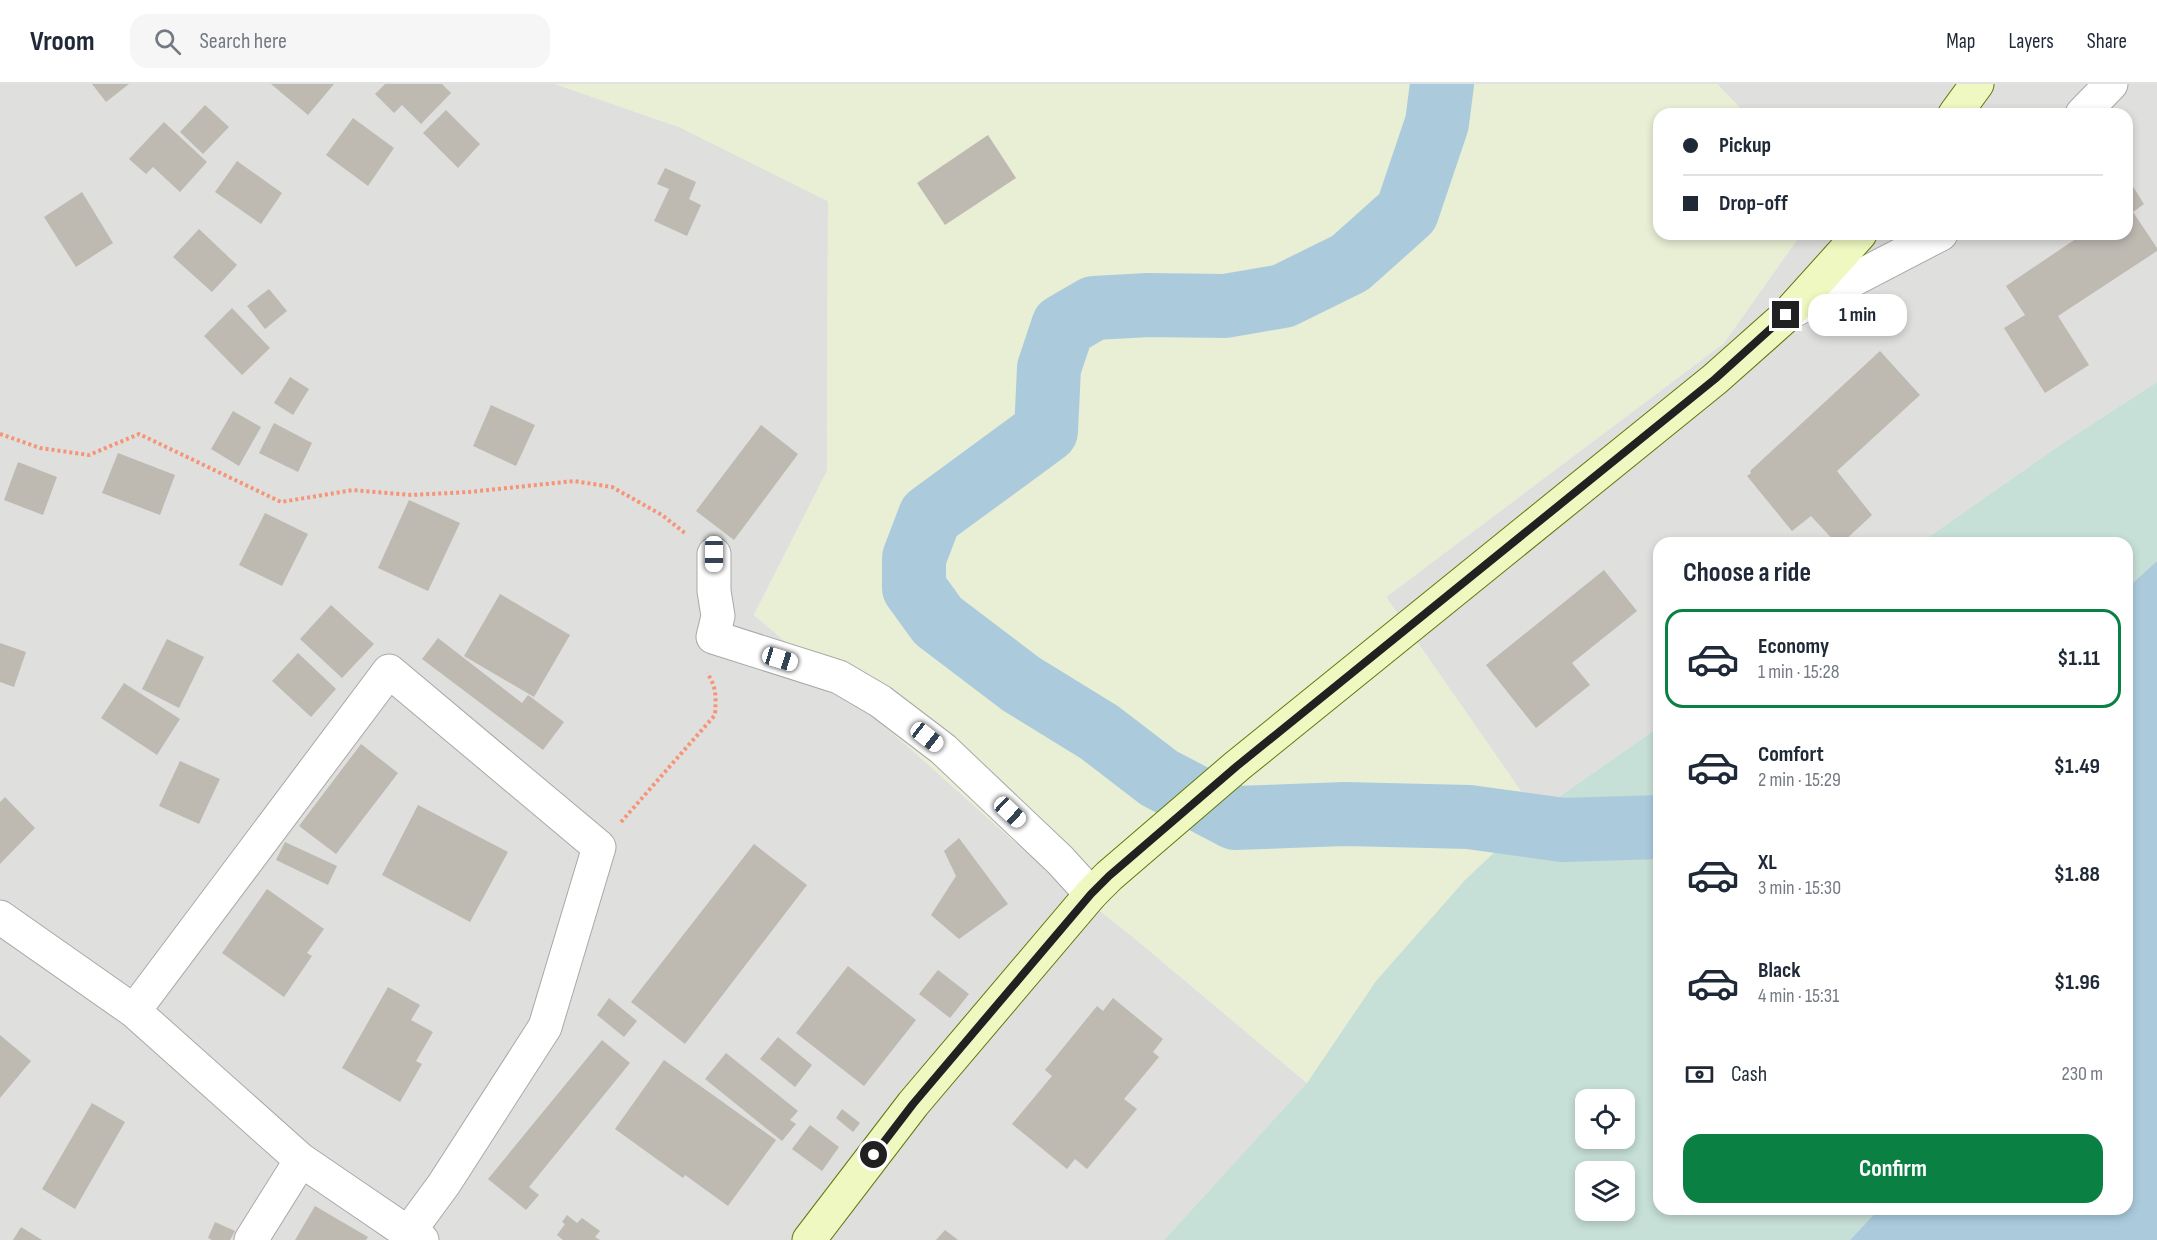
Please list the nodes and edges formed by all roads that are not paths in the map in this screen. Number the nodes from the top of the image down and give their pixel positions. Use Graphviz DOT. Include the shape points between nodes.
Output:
graph roads {
  1 [pos="1977,84"];
  2 [pos="2111,84"];
  3 [pos="1959,108"];
  4 [pos="2088,108"];
  5 [pos="1855,240"];
  6 [pos="1930,240"];
  7 [pos="1786,315"];
  8 [pos="714,554"];
  9 [pos="1100,885"];
  10 [pos="0,917"];
  11 [pos="134,1011"];
  12 [pos="301,1160"];
  13 [pos="415,1236"];
  14 [pos="251,1240"];
  15 [pos="809,1240"];
  1 -- 3 [label="main road"];
  2 -- 4 [label="street"];
  5 -- 7 [label="main road"];
  6 -- 7 [label="street"];
  7 -- 9 [label="main road" via="1715,379 1237,766"];
  8 -- 9 [label="street" via="717,616 713,637 839,677 880,701 943,750 1060,860"];
  9 -- 15 [label="main road" via="913,1104"];
  10 -- 11 [label="street"];
  11 -- 12 [label="street"];
  11 -- 13 [label="street" via="389,671 599,847 545,1027"];
  12 -- 13 [label="street"];
  12 -- 14 [label="street"];
}
